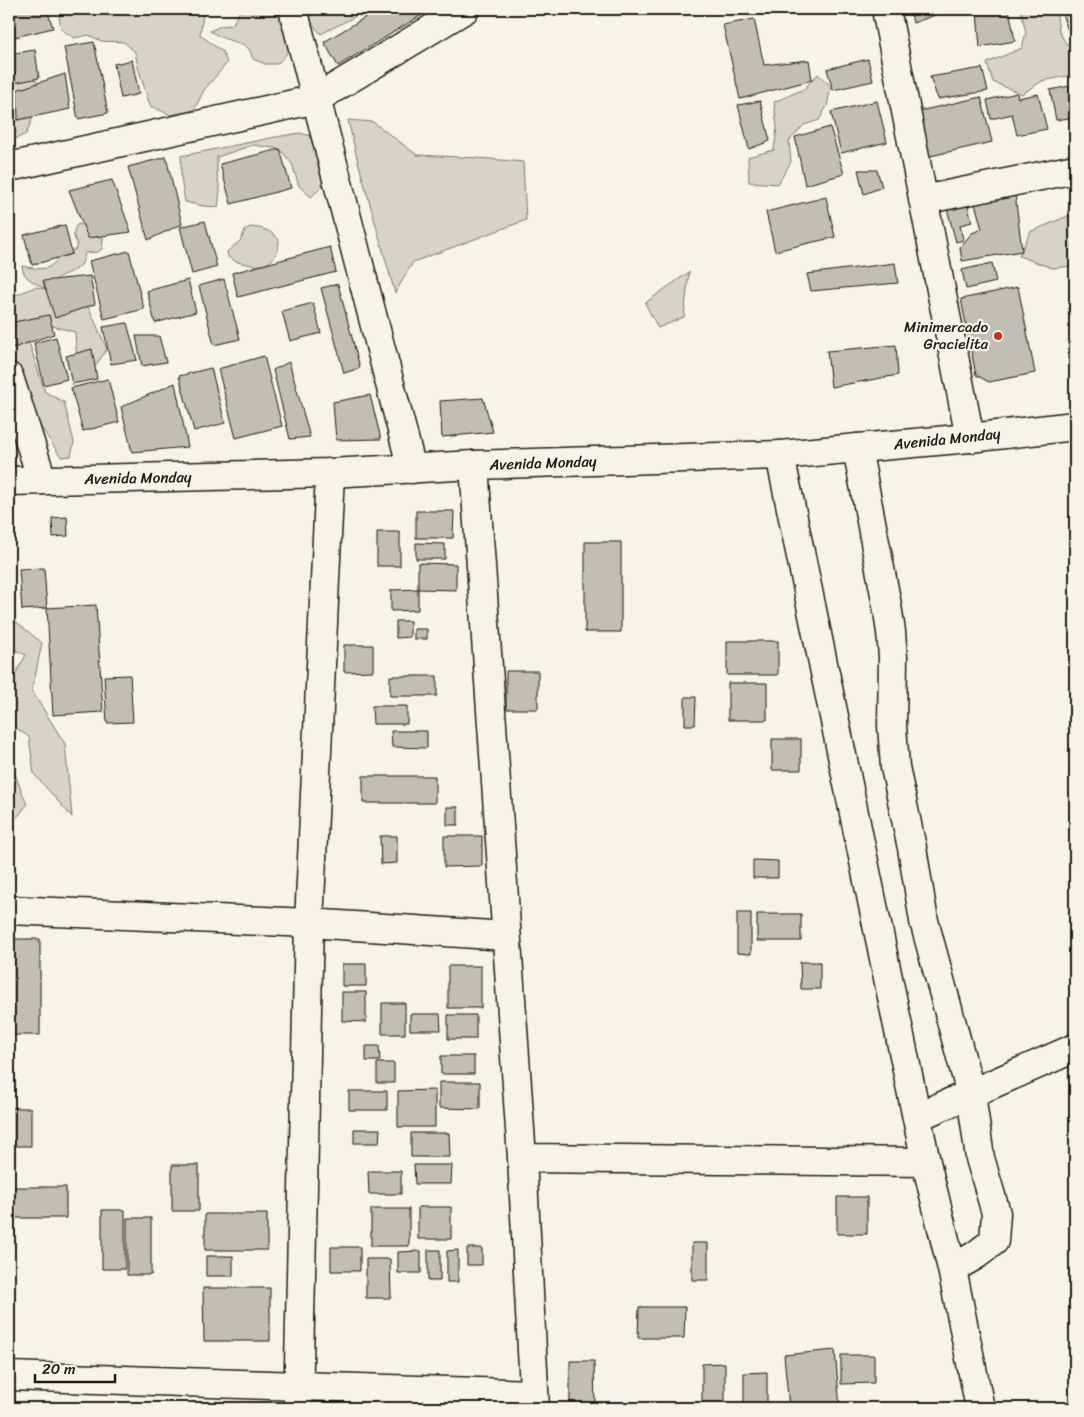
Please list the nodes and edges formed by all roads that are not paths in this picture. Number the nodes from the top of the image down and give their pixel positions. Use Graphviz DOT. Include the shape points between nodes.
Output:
graph roads {
  1 [pos="293,9"];
  2 [pos="466,9"];
  3 [pos="886,9"];
  4 [pos="316,99"];
  5 [pos="9,168"];
  6 [pos="1075,169"];
  7 [pos="923,200"];
  8 [pos="9,377"];
  9 [pos="1075,426"];
  10 [pos="970,438"];
  11 [pos="857,448"];
  12 [pos="780,455"];
  13 [pos="474,465"];
  14 [pos="412,469"];
  15 [pos="330,473"];
  16 [pos="42,480"];
  17 [pos="9,481"];
  18 [pos="9,910"];
  19 [pos="309,923"];
  20 [pos="506,936"];
  21 [pos="1075,1048"];
  22 [pos="971,1094"];
  23 [pos="917,1117"];
  24 [pos="522,1158"];
  25 [pos="926,1162"];
  26 [pos="952,1269"];
  27 [pos="9,1376"];
  28 [pos="298,1397"];
  29 [pos="535,1401"];
  30 [pos="980,1408"];
  1 -- 4 [label="street"];
  2 -- 4 [label="street"];
  3 -- 7 [label="street"];
  4 -- 5 [label="street"];
  4 -- 14 [label="street"];
  6 -- 7 [label="street"];
  7 -- 10 [label="street"];
  8 -- 16 [label="street"];
  9 -- 10 [label="street, Avenida Monday"];
  10 -- 11 [label="street, Avenida Monday"];
  11 -- 12 [label="street, Avenida Monday"];
  11 -- 22 [label="street" via="888,605 893,657 895,767 924,921"];
  12 -- 13 [label="street, Avenida Monday"];
  12 -- 23 [label="street"];
  13 -- 14 [label="street, Avenida Monday"];
  13 -- 20 [label="street"];
  14 -- 15 [label="street, Avenida Monday"];
  15 -- 16 [label="street, Avenida Monday"];
  15 -- 19 [label="street"];
  16 -- 17 [label="street, Avenida Monday"];
  18 -- 19 [label="street"];
  19 -- 20 [label="street"];
  19 -- 28 [label="street"];
  20 -- 24 [label="street"];
  21 -- 22 [label="street"];
  22 -- 23 [label="street"];
  22 -- 26 [label="street" via="980,1158 996,1213 994,1242"];
  23 -- 25 [label="street"];
  24 -- 25 [label="street"];
  24 -- 29 [label="street"];
  25 -- 26 [label="street"];
  26 -- 30 [label="street"];
  27 -- 28 [label="street"];
  28 -- 29 [label="street"];
}
